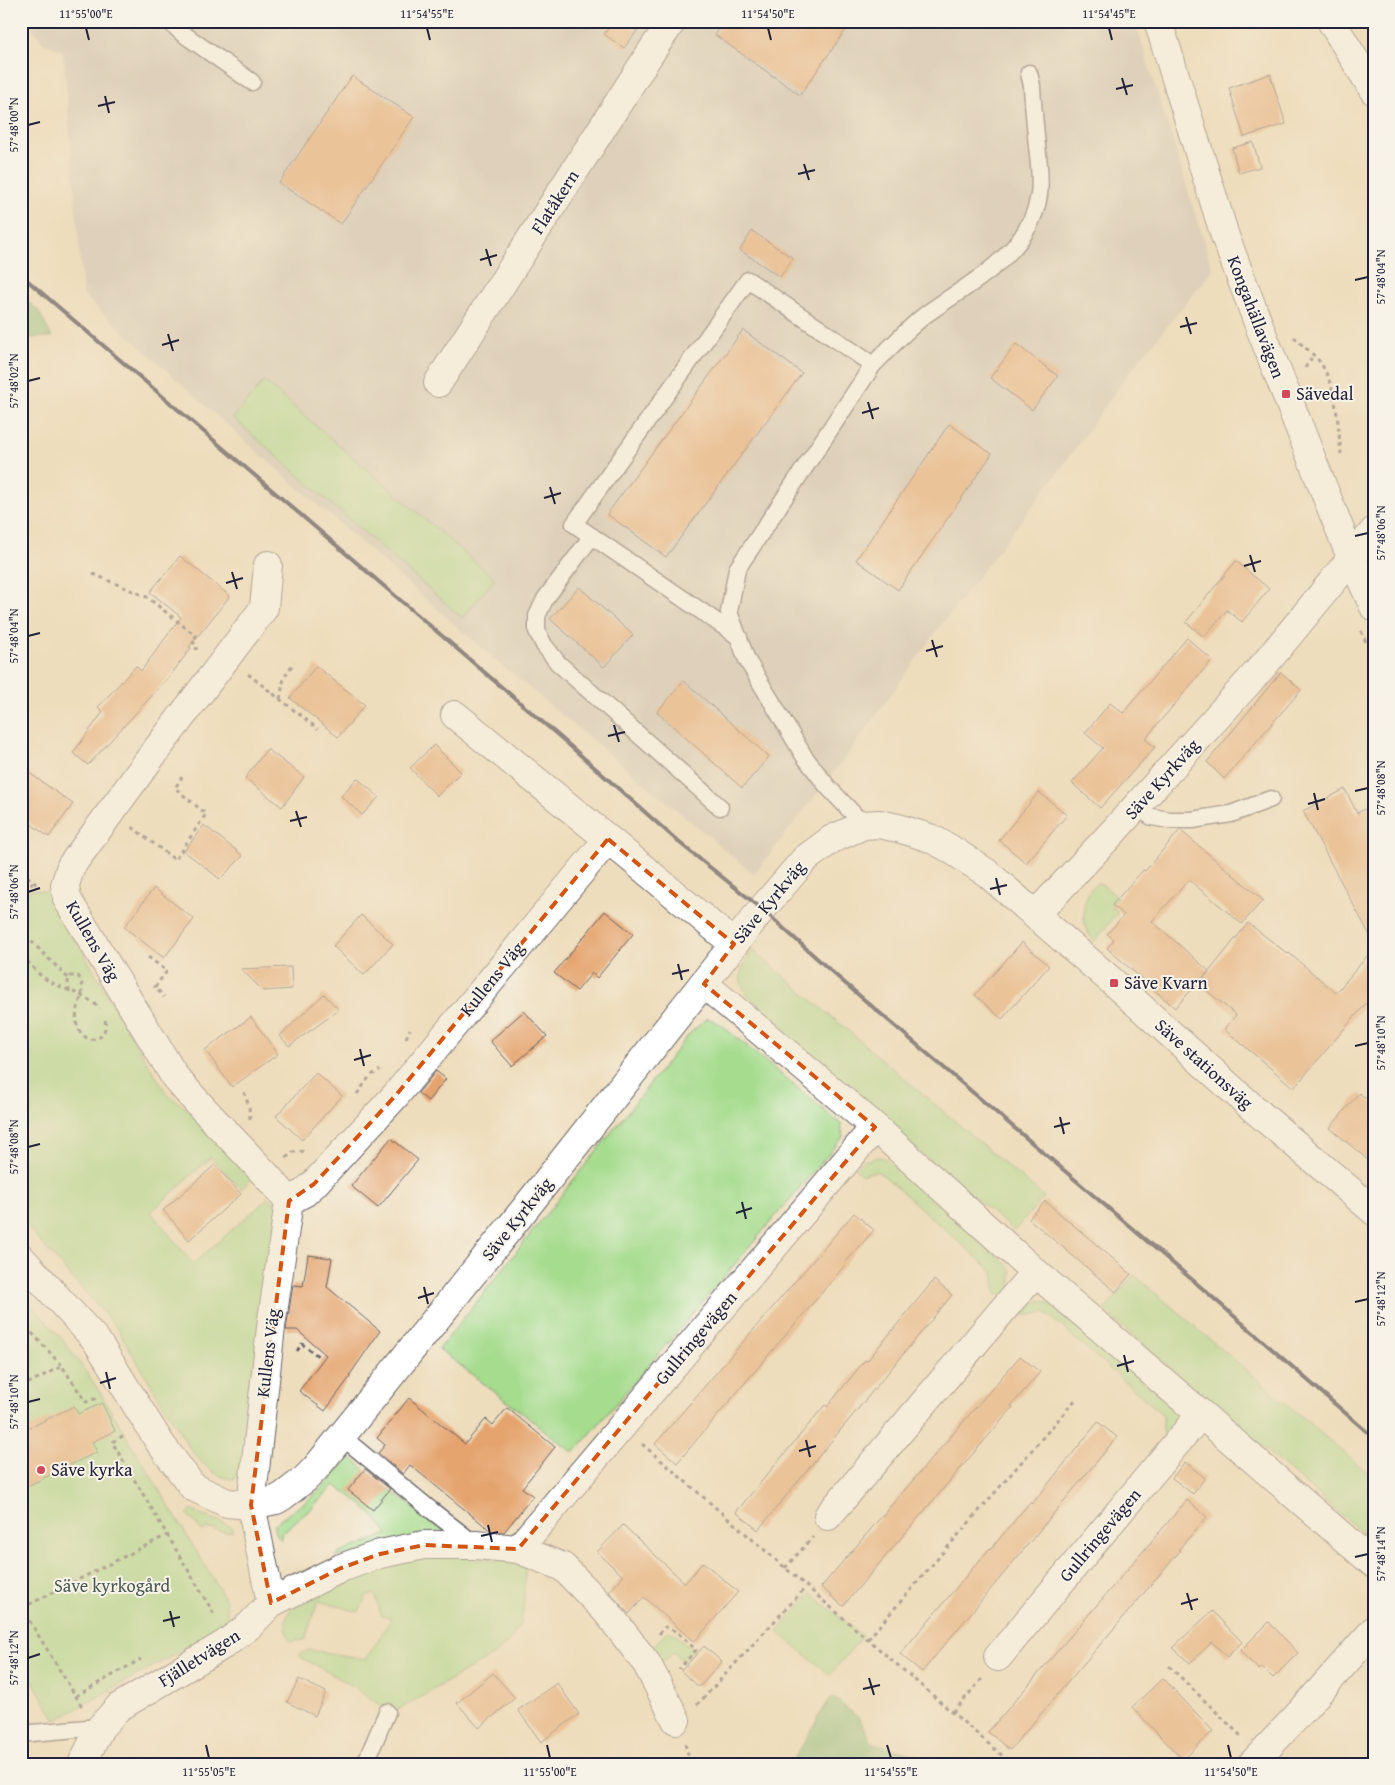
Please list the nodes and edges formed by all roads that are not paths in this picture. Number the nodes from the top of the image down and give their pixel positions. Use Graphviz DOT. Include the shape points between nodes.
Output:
graph roads {
  1 [pos="169,21"];
  2 [pos="672,21"];
  3 [pos="1158,21"];
  4 [pos="1331,21"];
  5 [pos="1029,73"];
  6 [pos="252,82"];
  7 [pos="1374,91"];
  8 [pos="873,365"];
  9 [pos="438,383"];
  10 [pos="1374,531"];
  11 [pos="592,536"];
  12 [pos="1351,557"];
  13 [pos="268,565"];
  14 [pos="1374,607"];
  15 [pos="739,637"];
  16 [pos="455,716"];
  17 [pos="1271,798"];
  18 [pos="720,807"];
  19 [pos="1136,807"];
  20 [pos="864,825"];
  21 [pos="608,839"];
  22 [pos="1035,915"];
  23 [pos="734,944"];
  24 [pos="704,984"];
  25 [pos="875,1127"];
  26 [pos="289,1201"];
  27 [pos="1374,1211"];
  28 [pos="21,1258"];
  29 [pos="1035,1272"];
  30 [pos="1201,1414"];
  31 [pos="341,1436"];
  32 [pos="251,1505"];
  33 [pos="828,1516"];
  34 [pos="476,1545"];
  35 [pos="518,1549"];
  36 [pos="1374,1564"];
  37 [pos="271,1603"];
  38 [pos="1374,1630"];
  39 [pos="998,1657"];
  40 [pos="387,1712"];
  41 [pos="684,1715"];
  42 [pos="93,1728"];
  43 [pos="21,1734"];
  44 [pos="1256,1759"];
  45 [pos="82,1764"];
  46 [pos="365,1764"];
  1 -- 6 [label="lane"];
  2 -- 9 [label="street, Flatåkern"];
  3 -- 12 [label="street, Kongahällavägen" via="1225,236"];
  4 -- 7 [label="street"];
  5 -- 8 [label="lane" via="1040,179 1039,196 1026,233 997,264 925,316"];
  8 -- 11 [label="lane" via="748,280 574,524"];
  8 -- 15 [label="lane" via="737,569 730,612"];
  10 -- 12 [label="street, Säve Kyrkväg"];
  11 -- 15 [label="lane"];
  11 -- 18 [label="lane" via="545,599 537,616 537,630 544,645 558,663"];
  12 -- 14 [label="street, Kongahällavägen"];
  12 -- 19 [label="street, Säve Kyrkväg" via="1264,665"];
  13 -- 26 [label="street, Kullens Väg" via="264,608 71,866 64,886 67,899 175,1077"];
  15 -- 20 [label="lane" via="747,660 804,756"];
  16 -- 21 [label="street"];
  17 -- 19 [label="lane" via="1231,814 1192,820 1152,817"];
  19 -- 22 [label="street, Säve Kyrkväg"];
  20 -- 22 [label="street, Säve Kyrkväg" via="898,828 949,848 986,873"];
  20 -- 23 [label="street, Säve Kyrkväg" via="832,838 805,859"];
  21 -- 23 [label="street"];
  21 -- 26 [label="street, Kullens Väg" via="396,1095 314,1184"];
  22 -- 27 [label="street, Säve stationsväg"];
  23 -- 24 [label="street, Säve Kyrkväg"];
  24 -- 25 [label="street"];
  24 -- 31 [label="street, Säve Kyrkväg"];
  25 -- 29 [label="street"];
  25 -- 35 [label="street, Gullringevägen"];
  26 -- 32 [label="street, Kullens Väg"];
  28 -- 32 [label="street, Säve Kyrkväg" via="96,1340 165,1449 194,1487 227,1503"];
  29 -- 30 [label="street"];
  29 -- 33 [label="street"];
  30 -- 36 [label="street"];
  30 -- 39 [label="street, Gullringevägen"];
  31 -- 32 [label="street, Säve Kyrkväg" via="315,1469 292,1490 276,1500"];
  31 -- 34 [label="lane"];
  32 -- 37 [label="street"];
  34 -- 35 [label="street"];
  34 -- 37 [label="street" via="424,1545 380,1554 341,1568"];
  35 -- 41 [label="street" via="563,1567 607,1612"];
  37 -- 42 [label="street, Fjälletvägen" via="250,1626 226,1644 120,1707"];
  38 -- 44 [label="street"];
  40 -- 46 [label="lane"];
  42 -- 43 [label="lane"];
  42 -- 45 [label="street, Fjälletvägen"];
}
